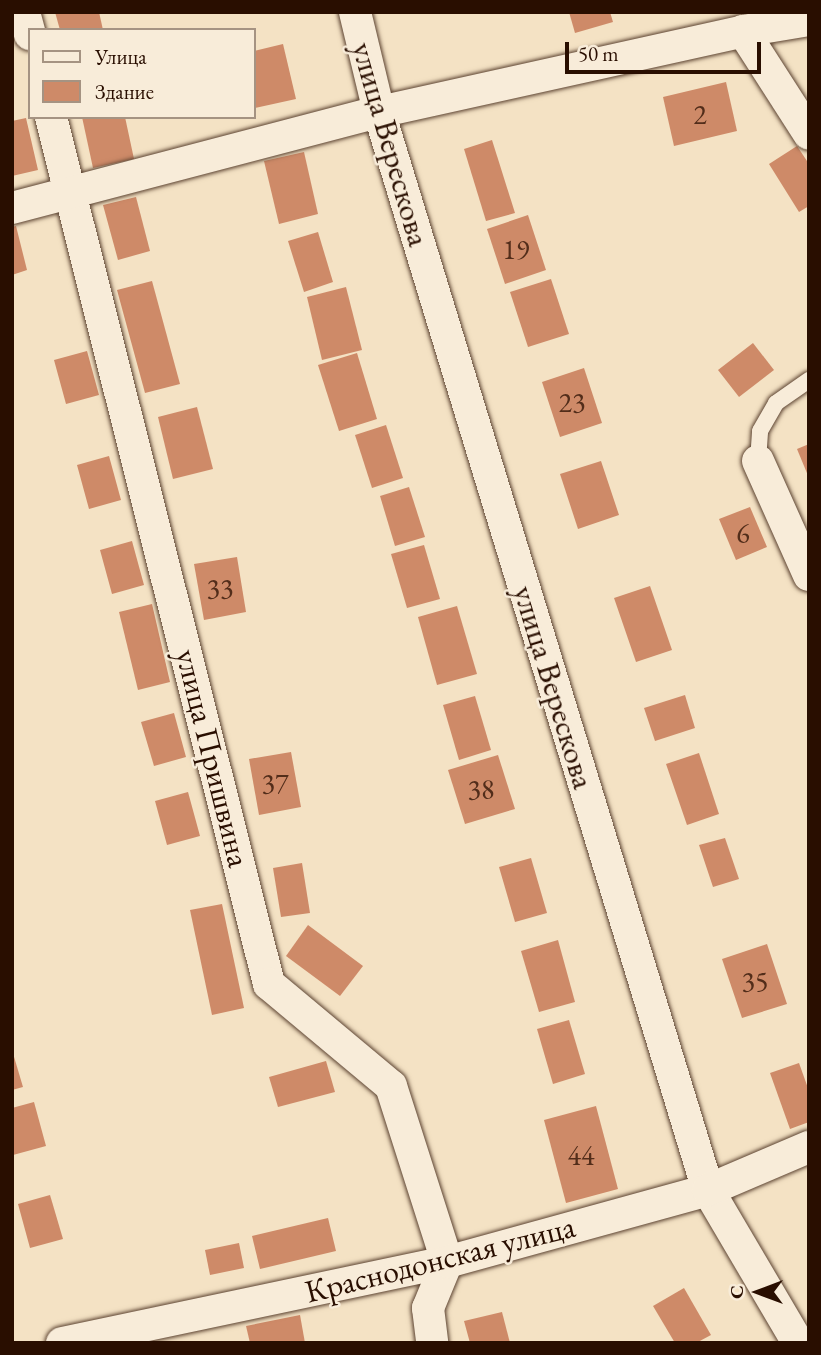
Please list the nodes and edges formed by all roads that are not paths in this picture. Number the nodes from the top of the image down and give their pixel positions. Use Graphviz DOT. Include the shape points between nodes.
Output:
graph roads {
  1 [pos="355,12"];
  2 [pos="809,20"];
  3 [pos="743,31"];
  4 [pos="379,112"];
  5 [pos="52,119"];
  6 [pos="809,134"];
  7 [pos="71,192"];
  8 [pos="12,208"];
  9 [pos="809,380"];
  10 [pos="758,461"];
  11 [pos="809,575"];
  12 [pos="809,1147"];
  13 [pos="708,1190"];
  14 [pos="447,1262"];
  15 [pos="62,1343"];
  16 [pos="432,1343"];
  17 [pos="798,1343"];
  1 -- 4 [label="street, улица Верескова"];
  2 -- 3 [label="street"];
  3 -- 4 [label="street"];
  3 -- 6 [label="street"];
  4 -- 7 [label="street"];
  4 -- 13 [label="street, улица Верескова"];
  5 -- 7 [label="street, улица Пришвина"];
  7 -- 8 [label="street"];
  7 -- 14 [label="street, улица Пришвина" via="270,984 391,1086"];
  9 -- 10 [label="lane" via="776,403 760,431"];
  10 -- 11 [label="street"];
  12 -- 13 [label="street, Краснодонская улица"];
  13 -- 14 [label="street, Краснодонская улица"];
  13 -- 17 [label="street, улица Верескова"];
  14 -- 15 [label="street, Краснодонская улица"];
  14 -- 16 [label="street" via="428,1308"];
}
